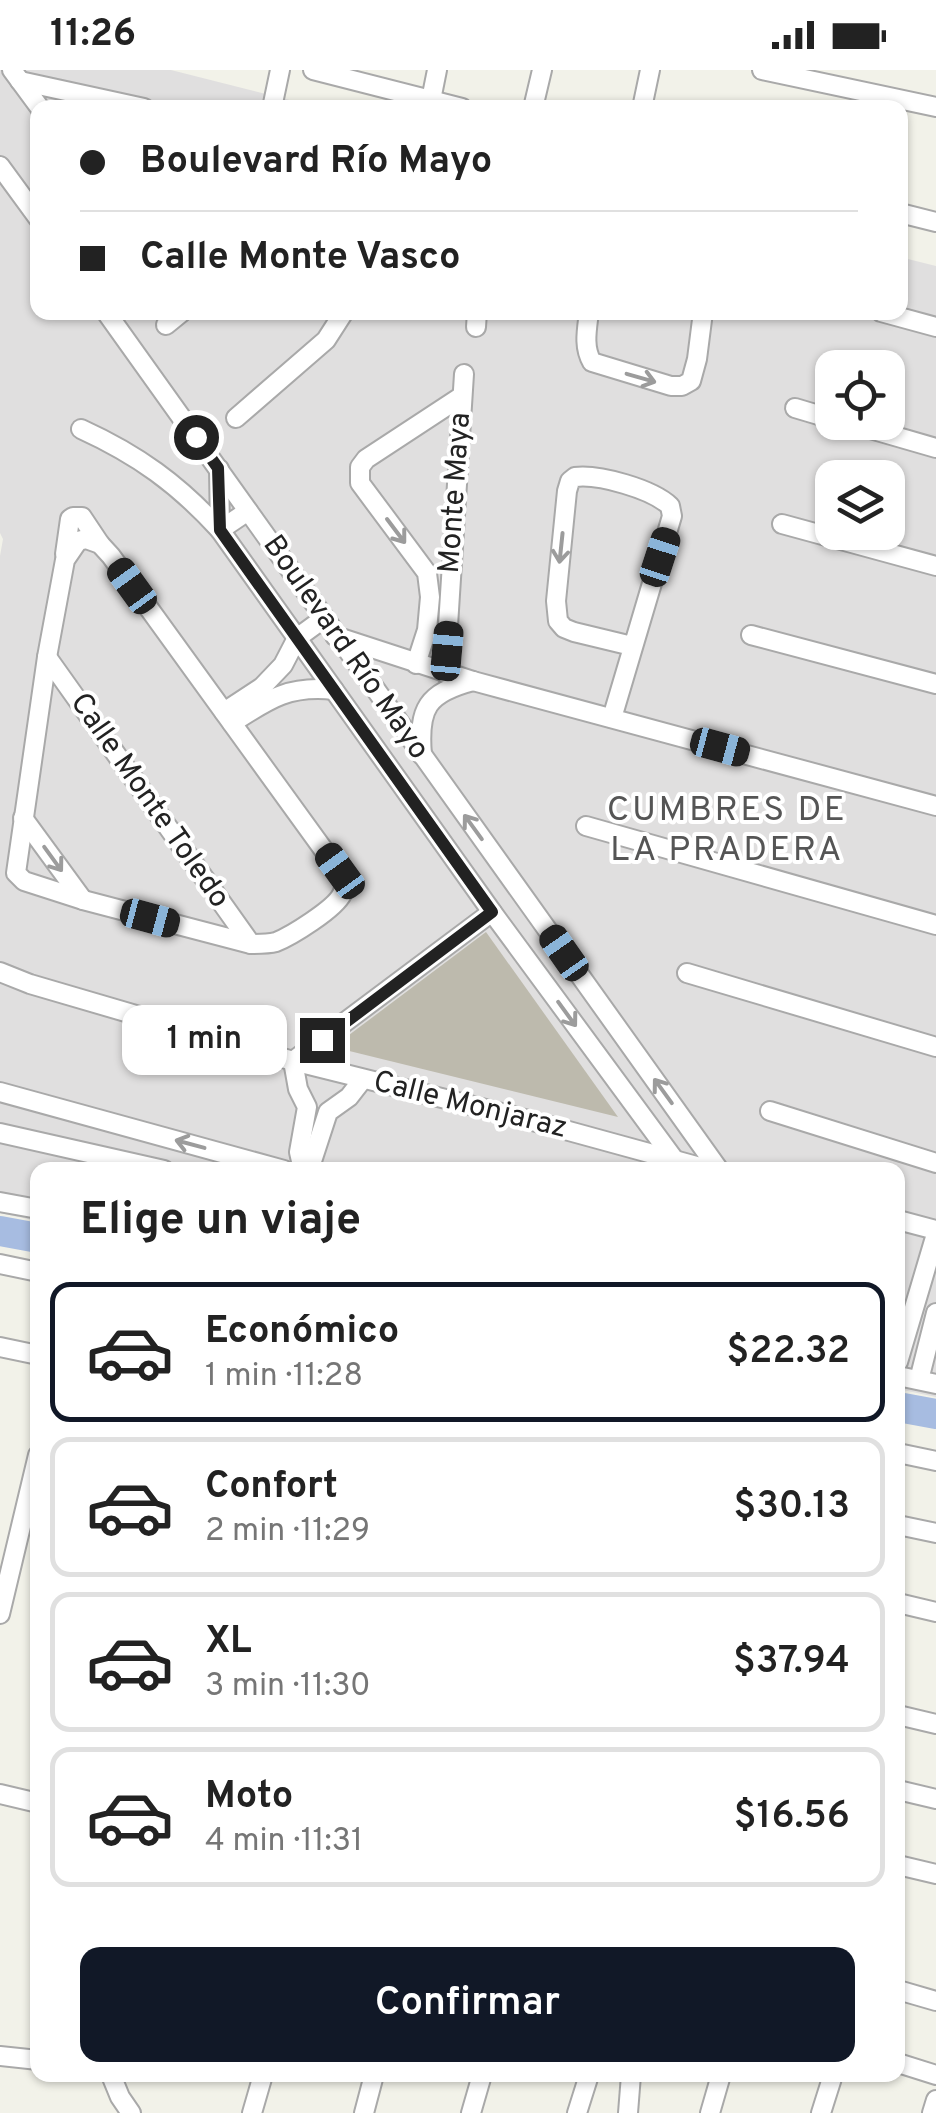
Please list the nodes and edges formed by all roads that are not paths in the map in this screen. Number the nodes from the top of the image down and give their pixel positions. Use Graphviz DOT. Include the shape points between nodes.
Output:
graph roads {
  1 [pos="280,70"];
  2 [pos="317,70"];
  3 [pos="437,70"];
  4 [pos="542,70"];
  5 [pos="650,70"];
  6 [pos="762,70"];
  7 [pos="16,76"];
  8 [pos="391,99"];
  9 [pos="34,100"];
  10 [pos="112,100"];
  11 [pos="274,100"];
  12 [pos="431,100"];
  13 [pos="535,100"];
  14 [pos="644,100"];
  15 [pos="899,100"];
  16 [pos="908,102"];
  17 [pos="936,108"];
  18 [pos="0,166"];
  19 [pos="30,207"];
  20 [pos="908,216"];
  21 [pos="936,222"];
  22 [pos="908,319"];
  23 [pos="112,320"];
  24 [pos="172,320"];
  25 [pos="341,320"];
  26 [pos="589,320"];
  27 [pos="702,320"];
  28 [pos="166,325"];
  29 [pos="936,327"];
  30 [pos="464,374"];
  31 [pos="462,396"];
  32 [pos="795,408"];
  33 [pos="815,414"];
  34 [pos="236,418"];
  35 [pos="82,429"];
  36 [pos="905,439"];
  37 [pos="936,448"];
  38 [pos="218,468"];
  39 [pos="248,511"];
  40 [pos="782,524"];
  41 [pos="220,530"];
  42 [pos="936,566"];
  43 [pos="450,596"];
  44 [pos="430,597"];
  45 [pos="323,619"];
  46 [pos="750,634"];
  47 [pos="335,636"];
  48 [pos="298,638"];
  49 [pos="632,646"];
  50 [pos="47,657"];
  51 [pos="416,664"];
  52 [pos="445,673"];
  53 [pos="473,681"];
  54 [pos="936,684"];
  55 [pos="334,690"];
  56 [pos="228,717"];
  57 [pos="612,718"];
  58 [pos="422,755"];
  59 [pos="439,780"];
  60 [pos="408,794"];
  61 [pos="936,806"];
  62 [pos="23,818"];
  63 [pos="586,826"];
  64 [pos="83,900"];
  65 [pos="492,912"];
  66 [pos="936,925"];
  67 [pos="251,944"];
  68 [pos="0,972"];
  69 [pos="687,974"];
  70 [pos="936,1047"];
  71 [pos="293,1061"];
  72 [pos="363,1079"];
  73 [pos="0,1092"];
  74 [pos="307,1106"];
  75 [pos="770,1110"];
  76 [pos="328,1112"];
  77 [pos="0,1133"];
  78 [pos="129,1162"];
  79 [pos="255,1162"];
  80 [pos="302,1162"];
  81 [pos="310,1162"];
  82 [pos="670,1162"];
  83 [pos="676,1162"];
  84 [pos="714,1162"];
  85 [pos="936,1164"];
  86 [pos="0,1202"];
  87 [pos="30,1208"];
  88 [pos="905,1222"];
  89 [pos="936,1232"];
  90 [pos="0,1264"];
  91 [pos="30,1270"];
  92 [pos="929,1283"];
  93 [pos="936,1313"];
  94 [pos="905,1344"];
  95 [pos="0,1347"];
  96 [pos="30,1353"];
  97 [pos="927,1382"];
  98 [pos="905,1454"];
  99 [pos="936,1461"];
  100 [pos="30,1488"];
  101 [pos="905,1527"];
  102 [pos="936,1534"];
  103 [pos="905,1605"];
  104 [pos="936,1612"];
  105 [pos="0,1614"];
  106 [pos="905,1717"];
  107 [pos="936,1724"];
  108 [pos="905,1792"];
  109 [pos="0,1794"];
  110 [pos="936,1799"];
  111 [pos="30,1801"];
  112 [pos="905,1867"];
  113 [pos="936,1874"];
  114 [pos="905,1992"];
  115 [pos="936,2000"];
  116 [pos="0,2056"];
  117 [pos="30,2059"];
  118 [pos="905,2066"];
  119 [pos="936,2075"];
  120 [pos="114,2082"];
  121 [pos="261,2082"];
  122 [pos="372,2082"];
  123 [pos="480,2082"];
  124 [pos="587,2082"];
  125 [pos="630,2082"];
  126 [pos="719,2082"];
  127 [pos="831,2082"];
  128 [pos="936,2100"];
  129 [pos="131,2113"];
  130 [pos="252,2113"];
  131 [pos="364,2113"];
  132 [pos="471,2113"];
  133 [pos="577,2113"];
  134 [pos="628,2113"];
  135 [pos="710,2113"];
  136 [pos="821,2113"];
  137 [pos="932,2113"];
  1 -- 11 [label="street"];
  2 -- 8 [label="street"];
  3 -- 12 [label="street"];
  4 -- 13 [label="street"];
  5 -- 14 [label="street"];
  6 -- 15 [label="street"];
  7 -- 9 [label="street"];
  7 -- 10 [label="street"];
  8 -- 12 [label="street"];
  16 -- 17 [label="street"];
  18 -- 19 [label="street"];
  20 -- 21 [label="street"];
  22 -- 29 [label="street"];
  23 -- 38 [label="street"];
  24 -- 28 [label="street"];
  25 -- 34 [label="street"];
  26 -- 27 [label="street, one-way" via="592,362 671,386 691,381"];
  30 -- 31 [label="street, Monte Maya"];
  31 -- 43 [label="street, Monte Maya"];
  31 -- 44 [label="street, one-way" via="360,467 360,483 427,573"];
  32 -- 33 [label="street"];
  35 -- 41 [label="street, Boulevard Río Mayo" via="157,471"];
  36 -- 37 [label="street"];
  38 -- 39 [label="street, Boulevard Río Mayo"];
  38 -- 41 [label="street, Boulevard Río Mayo"];
  39 -- 41 [label="street"];
  39 -- 45 [label="street, Boulevard Río Mayo"];
  40 -- 42 [label="street"];
  41 -- 48 [label="street, Boulevard Río Mayo"];
  43 -- 44 [label="street"];
  43 -- 52 [label="street, Monte Maya"];
  44 -- 51 [label="street, Monte Maya"];
  45 -- 47 [label="street, Boulevard Río Mayo"];
  45 -- 48 [label="street"];
  46 -- 54 [label="street"];
  47 -- 51 [label="street"];
  47 -- 58 [label="street, Boulevard Río Mayo"];
  48 -- 55 [label="street, Boulevard Río Mayo"];
  48 -- 56 [label="street" via="273,676"];
  49 -- 49 [label="street, one-way" via="670,527 670,506 654,495 574,476 567,492 558,621 574,632"];
  49 -- 57 [label="street"];
  50 -- 56 [label="street" via="65,560 86,539 100,544"];
  50 -- 62 [label="street"];
  50 -- 67 [label="street, Calle Monte Toledo"];
  51 -- 52 [label="street"];
  52 -- 53 [label="street"];
  53 -- 57 [label="street"];
  53 -- 58 [label="street" via="430,702 422,718"];
  55 -- 56 [label="street" via="286,692"];
  55 -- 60 [label="street, Boulevard Río Mayo"];
  56 -- 67 [label="street" via="344,878 344,892 329,908 275,942"];
  57 -- 61 [label="street"];
  58 -- 59 [label="street, Boulevard Río Mayo"];
  59 -- 60 [label="street, Boulevard Río Mayo"];
  84 -- 59 [label="street, Boulevard Río Mayo, one-way"];
  60 -- 65 [label="street, Boulevard Río Mayo"];
  62 -- 64 [label="street, one-way"];
  62 -- 64 [label="street" via="16,873"];
  63 -- 66 [label="street"];
  64 -- 67 [label="street"];
  65 -- 71 [label="street"];
  65 -- 83 [label="street, Boulevard Río Mayo, one-way"];
  68 -- 71 [label="street, Calle Monjaraz"];
  69 -- 70 [label="street"];
  71 -- 72 [label="street, Calle Monjaraz"];
  71 -- 74 [label="street"];
  72 -- 76 [label="street"];
  72 -- 82 [label="street, Calle Monjaraz"];
  79 -- 73 [label="street, one-way"];
  74 -- 76 [label="street"];
  74 -- 80 [label="street"];
  75 -- 85 [label="street"];
  76 -- 81 [label="street"];
  77 -- 78 [label="street"];
  86 -- 87 [label="street"];
  88 -- 89 [label="street"];
  89 -- 92 [label="street"];
  90 -- 91 [label="street"];
  92 -- 94 [label="street"];
  93 -- 97 [label="street"];
  95 -- 96 [label="street"];
  98 -- 99 [label="street"];
  100 -- 105 [label="street"];
  101 -- 102 [label="street"];
  103 -- 104 [label="street"];
  106 -- 107 [label="street"];
  108 -- 110 [label="street"];
  109 -- 111 [label="street"];
  112 -- 113 [label="street"];
  114 -- 115 [label="street"];
  116 -- 117 [label="street"];
  118 -- 119 [label="street"];
  120 -- 129 [label="street"];
  121 -- 130 [label="street"];
  122 -- 131 [label="street"];
  123 -- 132 [label="street"];
  124 -- 133 [label="street"];
  125 -- 134 [label="street"];
  126 -- 135 [label="street"];
  127 -- 136 [label="street"];
  128 -- 137 [label="street"];
}
